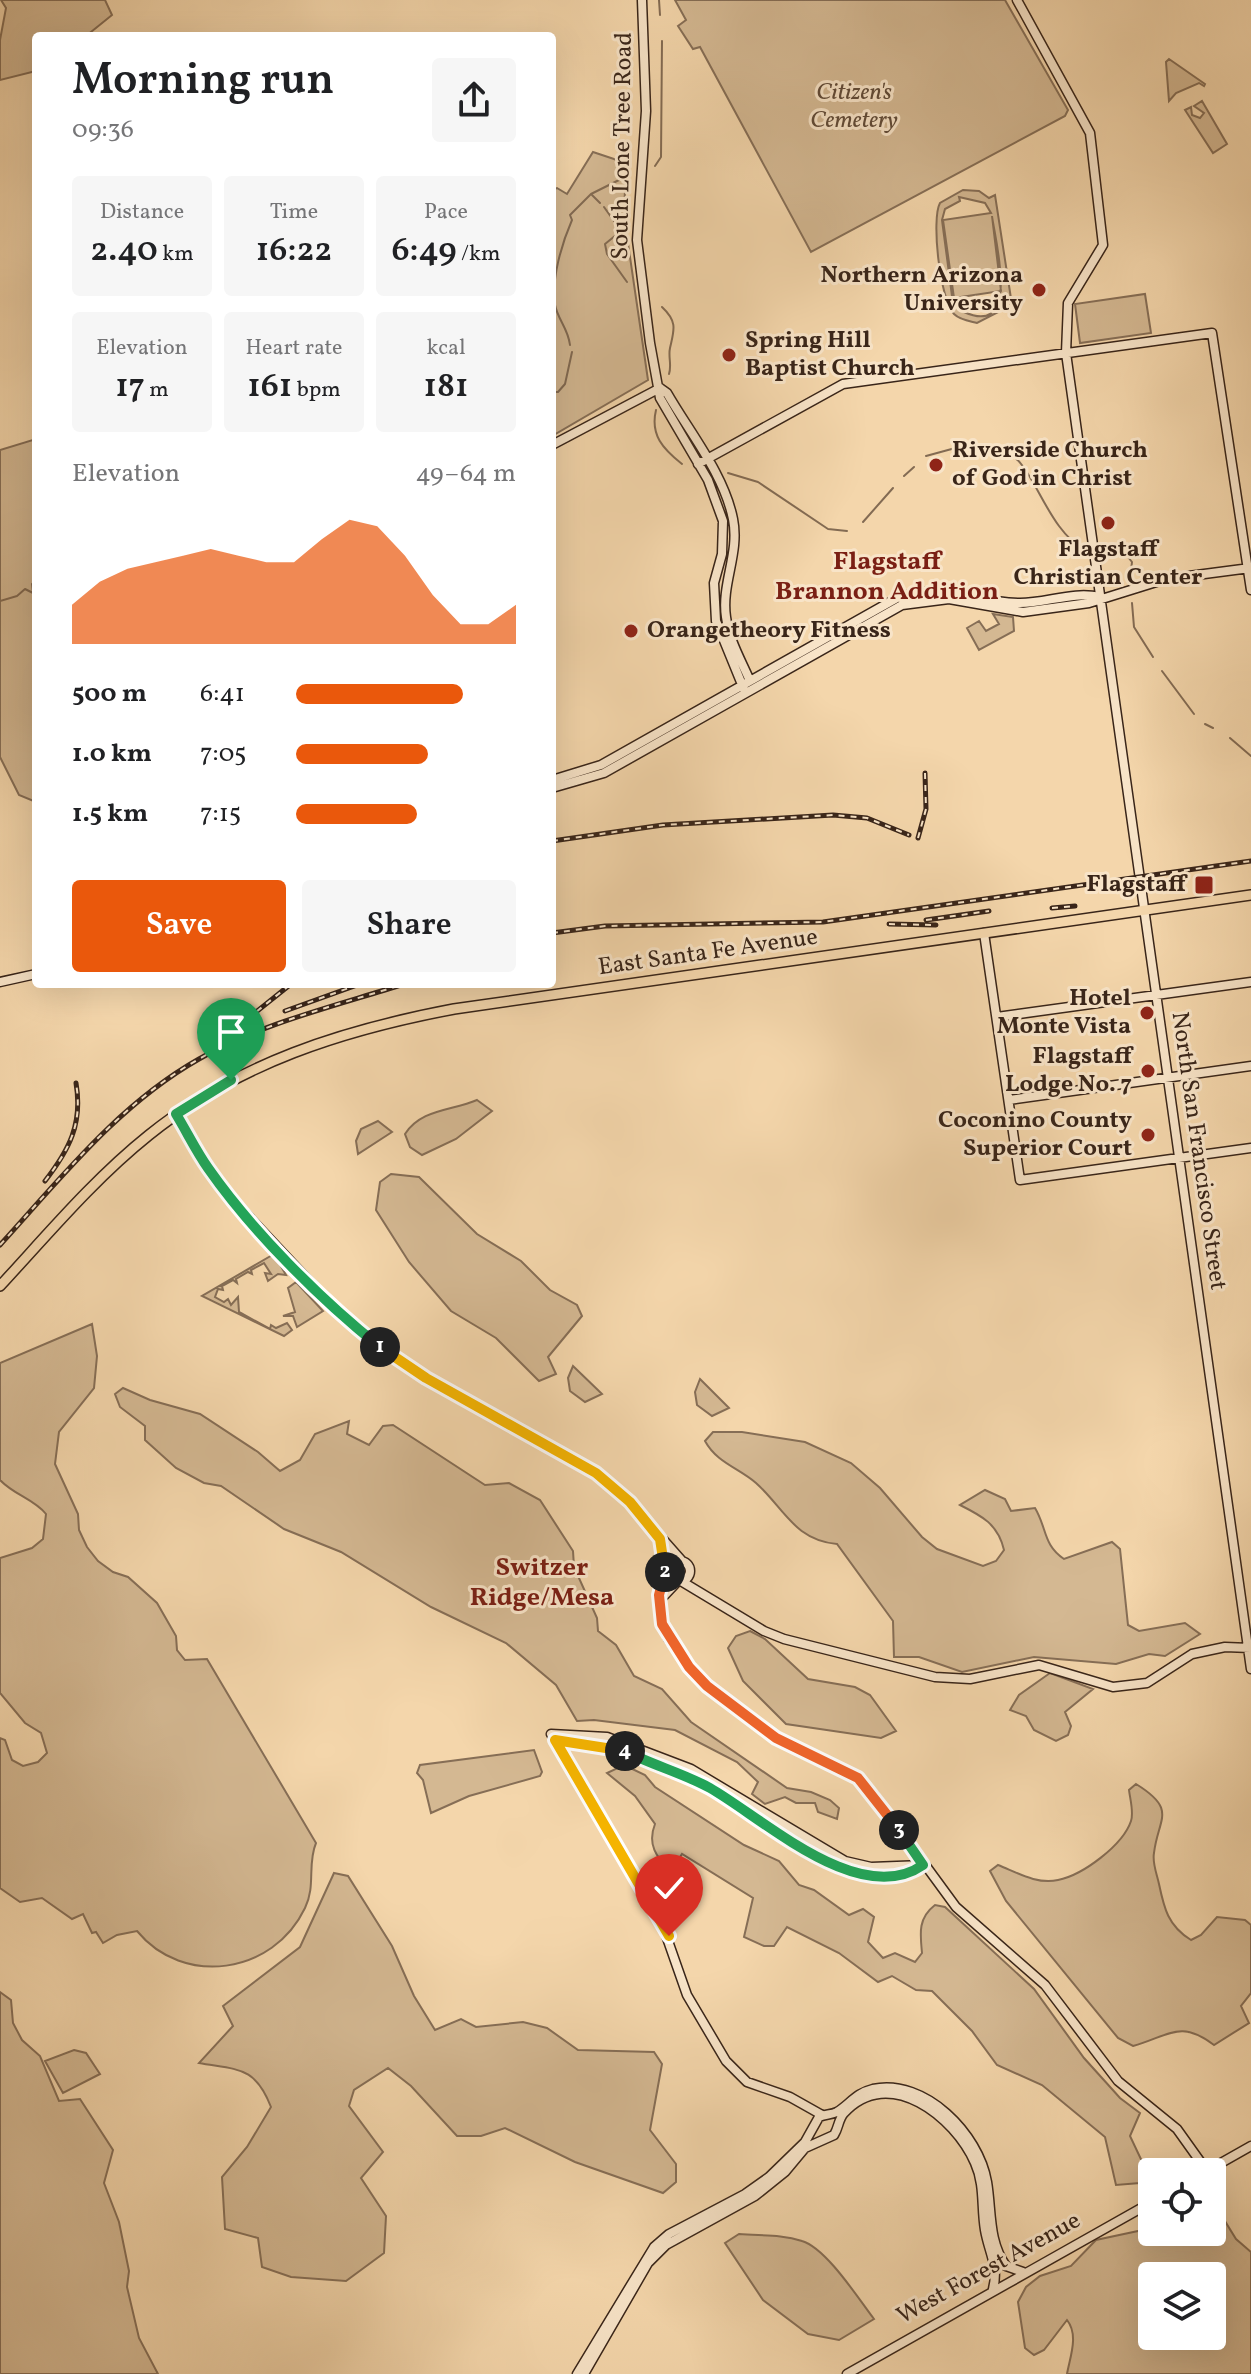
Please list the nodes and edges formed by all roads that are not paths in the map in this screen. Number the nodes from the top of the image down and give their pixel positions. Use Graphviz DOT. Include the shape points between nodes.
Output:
graph roads {
  1 [pos="642,0"];
  2 [pos="1017,0"];
  3 [pos="1066,353"];
  4 [pos="660,388"];
  5 [pos="556,443"];
  6 [pos="702,462"];
  7 [pos="1250,566"];
  8 [pos="717,572"];
  9 [pos="1251,590"];
  10 [pos="1101,597"];
  11 [pos="726,617"];
  12 [pos="747,686"];
  13 [pos="556,779"];
  14 [pos="556,787"];
  15 [pos="1251,895"];
  16 [pos="1144,910"];
  17 [pos="984,933"];
  18 [pos="32,975"];
  19 [pos="0,982"];
  20 [pos="1251,982"];
  21 [pos="1155,995"];
  22 [pos="997,1017"];
  23 [pos="1251,1066"];
  24 [pos="1167,1077"];
  25 [pos="1009,1100"];
  26 [pos="176,1114"];
  27 [pos="1251,1148"];
  28 [pos="1178,1157"];
  29 [pos="0,1286"];
  30 [pos="662,1542"];
  31 [pos="682,1561"];
  32 [pos="669,1571"];
  33 [pos="690,1573"];
  34 [pos="680,1581"];
  35 [pos="700,1590"];
  36 [pos="661,1599"];
  37 [pos="1249,1648"];
  38 [pos="1251,1669"];
  39 [pos="923,1865"];
  40 [pos="800,2102"];
  41 [pos="825,2115"];
  42 [pos="838,2125"];
  43 [pos="814,2126"];
  44 [pos="824,2138"];
  45 [pos="1251,2146"];
  46 [pos="1197,2158"];
  47 [pos="1226,2160"];
  48 [pos="1138,2210"];
  49 [pos="1023,2272"];
  50 [pos="993,2289"];
  51 [pos="577,2374"];
  52 [pos="584,2374"];
  53 [pos="847,2374"];
  1 -- 4 [label="street, South Lone Tree Road" via="646,111 637,240"];
  2 -- 3 [label="street, North San Francisco Street" via="1090,133 1103,225 1099,254 1068,303"];
  3 -- 6 [label="street" via="843,384"];
  3 -- 7 [label="street" via="1212,333"];
  3 -- 10 [label="street, North San Francisco Street"];
  4 -- 5 [label="street"];
  4 -- 6 [label="street, South Lone Tree Road"];
  6 -- 8 [label="street, South Lone Tree Road" via="723,521"];
  6 -- 11 [label="street, South Lone Tree Road" via="719,479 734,522"];
  7 -- 9 [label="street"];
  7 -- 10 [label="street" via="1178,576"];
  8 -- 11 [label="street"];
  8 -- 12 [label="street, South Lone Tree Road" via="716,621"];
  10 -- 12 [label="street" via="1023,612 949,599 920,600"];
  10 -- 16 [label="street, North San Francisco Street"];
  11 -- 12 [label="street, South Lone Tree Road"];
  12 -- 13 [label="street" via="601,765"];
  12 -- 14 [label="street" via="604,773"];
  15 -- 16 [label="main road, East Santa Fe Avenue"];
  16 -- 17 [label="main road, East Santa Fe Avenue"];
  16 -- 21 [label="street, North San Francisco Street"];
  17 -- 22 [label="street"];
  17 -- 26 [label="main road, East Santa Fe Avenue" via="409,1018 338,1035 283,1056"];
  18 -- 19 [label="street"];
  20 -- 21 [label="street"];
  21 -- 22 [label="street"];
  21 -- 24 [label="street, North San Francisco Street"];
  22 -- 25 [label="street"];
  23 -- 24 [label="street"];
  24 -- 25 [label="street"];
  24 -- 28 [label="street, North San Francisco Street"];
  25 -- 28 [label="street" via="1020,1180"];
  26 -- 29 [label="main road, East Santa Fe Avenue" via="110,1169"];
  26 -- 30 [label="street" via="207,1168 337,1311 426,1378 596,1473 630,1502"];
  27 -- 28 [label="street"];
  28 -- 37 [label="street, North San Francisco Street"];
  30 -- 31 [label="street"];
  30 -- 32 [label="street"];
  30 -- 32 [label="street"];
  31 -- 32 [label="street"];
  31 -- 33 [label="street"];
  32 -- 34 [label="street"];
  32 -- 36 [label="street"];
  33 -- 34 [label="street"];
  33 -- 35 [label="street"];
  34 -- 35 [label="street"];
  34 -- 36 [label="street"];
  35 -- 37 [label="street" via="784,1639 935,1677 970,1679 1039,1665 1130,1687 1153,1680 1192,1654"];
  36 -- 39 [label="street" via="664,1631 707,1686 776,1738 858,1778"];
  37 -- 38 [label="street, North San Francisco Street"];
  39 -- 40 [label="street" via="889,1877 853,1873 699,1783 615,1748 553,1737 664,1925 687,1995 726,2061 747,2082"];
  39 -- 46 [label="street" via="956,1907 1045,1985 1118,2081 1177,2129"];
  40 -- 41 [label="street"];
  40 -- 43 [label="street"];
  41 -- 42 [label="street"];
  41 -- 43 [label="street"];
  41 -- 49 [label="street" via="876,2088 904,2089 933,2102 975,2149 987,2180 994,2244 1006,2266"];
  42 -- 44 [label="street" via="834,2135"];
  42 -- 50 [label="street" via="854,2104 884,2093 914,2098 941,2119 968,2148 981,2177 984,2227 997,2266"];
  43 -- 44 [label="street"];
  43 -- 51 [label="street" via="794,2153 756,2187 654,2247"];
  44 -- 52 [label="street" via="805,2148 755,2196 677,2236 656,2254"];
  45 -- 47 [label="street"];
  48 -- 49 [label="street, West Forest Avenue"];
  49 -- 50 [label="street, West Forest Avenue"];
  50 -- 53 [label="street, West Forest Avenue"];
}
